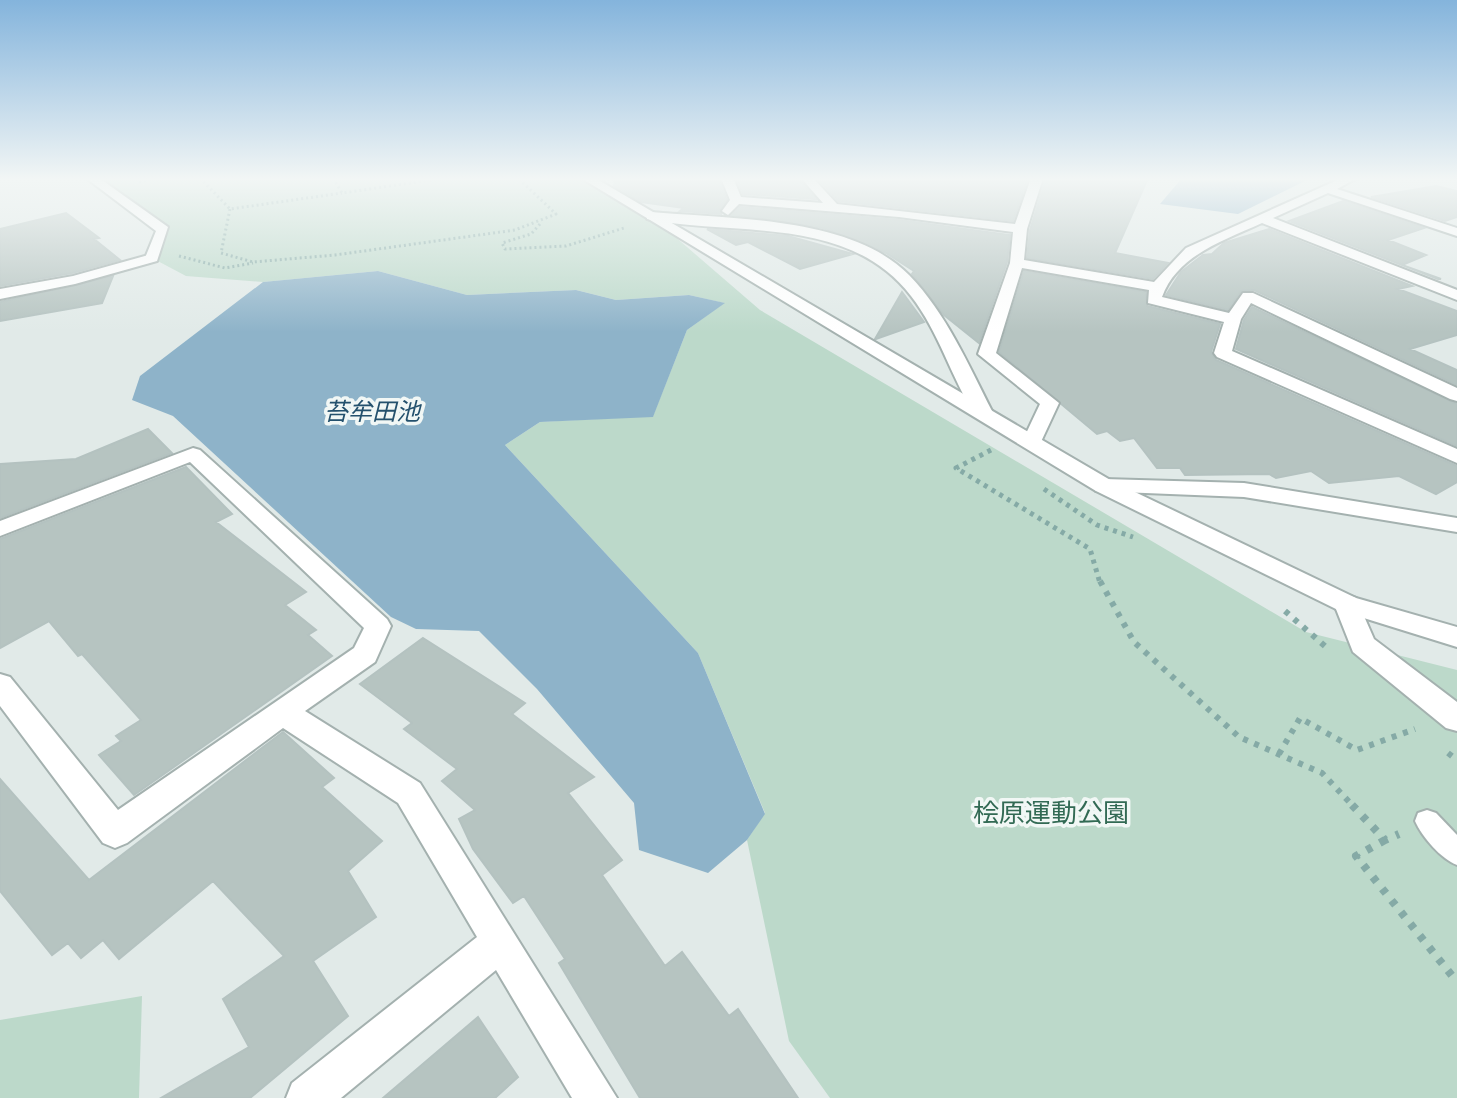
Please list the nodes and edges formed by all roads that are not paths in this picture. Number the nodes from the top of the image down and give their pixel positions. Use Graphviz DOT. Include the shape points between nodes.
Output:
graph roads {
  1 [pos="162,229"];
  2 [pos="673,229"];
  3 [pos="767,229"];
  4 [pos="1020,229"];
  5 [pos="1240,229"];
  6 [pos="1289,229"];
  7 [pos="1017,263"];
  8 [pos="1158,287"];
  9 [pos="0,294"];
  10 [pos="1457,295"];
  11 [pos="1233,319"];
  12 [pos="1457,395"];
  13 [pos="982,411"];
  14 [pos="1026,439"];
  15 [pos="1457,457"];
  16 [pos="1104,486"];
  17 [pos="1457,525"];
  18 [pos="0,529"];
  19 [pos="1347,604"];
  20 [pos="1457,637"];
  21 [pos="0,685"];
  22 [pos="282,712"];
  23 [pos="1457,719"];
  24 [pos="1427,821"];
  25 [pos="1457,853"];
  26 [pos="501,942"];
  27 [pos="307,1098"];
  28 [pos="596,1098"];
  1 -- 9 [label="street" via="152,258"];
  2 -- 13 [label="street"];
  3 -- 13 [label="street" via="834,238 889,265 947,338"];
  4 -- 7 [label="street"];
  5 -- 8 [label="street" via="1191,251"];
  6 -- 10 [label="street"];
  7 -- 8 [label="street"];
  7 -- 14 [label="street" via="987,354 1050,403"];
  8 -- 11 [label="street" via="1153,300"];
  11 -- 12 [label="street" via="1248,296"];
  11 -- 15 [label="street" via="1223,353"];
  13 -- 14 [label="street"];
  14 -- 16 [label="street"];
  16 -- 17 [label="street" via="1244,490"];
  16 -- 19 [label="street"];
  18 -- 22 [label="street" via="193,454 378,626 365,655"];
  19 -- 20 [label="street"];
  19 -- 23 [label="street" via="1363,645"];
  21 -- 22 [label="street" via="115,832"];
  22 -- 26 [label="street" via="409,793"];
  24 -- 25 [label="lane"];
  26 -- 27 [label="street"];
  26 -- 28 [label="street"];
}
